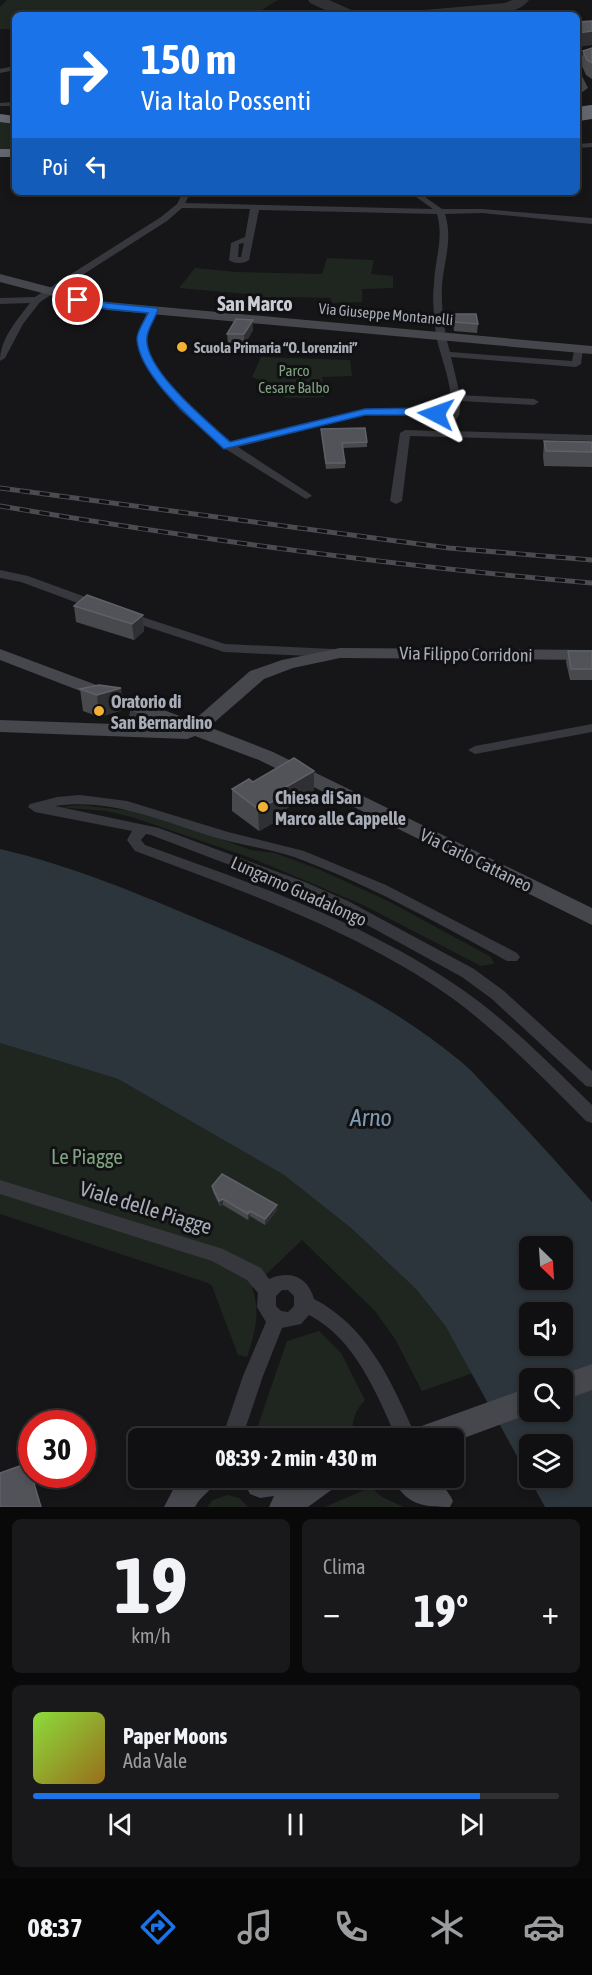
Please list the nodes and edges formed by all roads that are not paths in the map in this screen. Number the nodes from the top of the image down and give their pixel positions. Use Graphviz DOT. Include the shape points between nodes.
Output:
graph roads {
  1 [pos="185,195"];
  2 [pos="417,195"];
  3 [pos="180,205"];
  4 [pos="255,207"];
  5 [pos="440,212"];
  6 [pos="592,221"];
  7 [pos="248,239"];
  8 [pos="0,278"];
  9 [pos="43,296"];
  10 [pos="0,301"];
  11 [pos="153,310"];
  12 [pos="441,336"];
  13 [pos="585,350"];
  14 [pos="444,354"];
  15 [pos="0,357"];
  16 [pos="455,398"];
  17 [pos="534,402"];
  18 [pos="446,431"];
  19 [pos="592,438"];
  20 [pos="228,446"];
  21 [pos="306,496"];
  22 [pos="396,501"];
  23 [pos="0,574"];
  24 [pos="340,653"];
  25 [pos="0,654"];
  26 [pos="592,655"];
  27 [pos="132,704"];
  28 [pos="0,726"];
  29 [pos="592,728"];
  30 [pos="115,729"];
  31 [pos="202,732"];
  32 [pos="475,750"];
  33 [pos="142,830"];
  34 [pos="592,917"];
  35 [pos="512,957"];
  36 [pos="480,982"];
  37 [pos="458,994"];
  38 [pos="568,1058"];
  39 [pos="546,1070"];
  40 [pos="592,1081"];
  41 [pos="592,1116"];
  42 [pos="0,1187"];
  43 [pos="268,1291"];
  44 [pos="305,1304"];
  45 [pos="277,1318"];
  46 [pos="592,1377"];
  47 [pos="573,1384"];
  48 [pos="519,1405"];
  49 [pos="235,1428"];
  50 [pos="410,1428"];
  51 [pos="464,1428"];
  52 [pos="189,1488"];
  53 [pos="310,1488"];
  54 [pos="179,1507"];
  55 [pos="284,1507"];
  1 -- 3 [label="street"];
  2 -- 5 [label="street"];
  3 -- 4 [label="street"];
  3 -- 9 [label="street"];
  4 -- 5 [label="street"];
  4 -- 7 [label="street"];
  5 -- 6 [label="street"];
  5 -- 12 [label="street" via="444,236 438,280"];
  8 -- 9 [label="street, Via Giuseppe Montanelli"];
  9 -- 10 [label="street"];
  9 -- 11 [label="street, Via Giuseppe Montanelli"];
  9 -- 15 [label="street" via="20,323"];
  11 -- 12 [label="street, Via Giuseppe Montanelli"];
  11 -- 20 [label="street" via="142,338 156,372 171,393"];
  12 -- 13 [label="street, Via Giuseppe Montanelli"];
  12 -- 14 [label="street"];
  13 -- 14 [label="street" via="576,364"];
  14 -- 16 [label="street"];
  16 -- 17 [label="street"];
  16 -- 18 [label="street" via="454,416"];
  18 -- 19 [label="street"];
  18 -- 20 [label="street" via="437,414 427,411 365,412"];
  18 -- 22 [label="street" via="405,434"];
  20 -- 21 [label="street"];
  23 -- 24 [label="street" via="215,646"];
  24 -- 26 [label="street, Via Filippo Corridoni"];
  24 -- 31 [label="street, Via Filippo Corridoni" via="257,675 224,702"];
  25 -- 27 [label="street"];
  27 -- 30 [label="street" via="137,711 135,718"];
  27 -- 31 [label="street"];
  28 -- 30 [label="street"];
  29 -- 32 [label="street"];
  30 -- 31 [label="street"];
  31 -- 34 [label="street, Via Carlo Cattaneo" via="266,756"];
  33 -- 35 [label="street, Lungarno Guadalongo" via="35,807 56,800 133,807 247,843 275,845 405,899"];
  33 -- 36 [label="street, Lungarno Guadalongo" via="154,831 343,905 444,958"];
  33 -- 37 [label="street, Lungarno Guadalongo" via="134,840 140,848 329,924"];
  36 -- 37 [label="street"];
  36 -- 38 [label="street, Lungarno Guadalongo"];
  37 -- 39 [label="street, Lungarno Guadalongo"];
  38 -- 39 [label="street"];
  38 -- 40 [label="street, Lungarno Guadalongo"];
  39 -- 41 [label="street, Lungarno Guadalongo"];
  42 -- 43 [label="street, Viale delle Piagge" via="217,1255 254,1274"];
  43 -- 44 [label="street" via="277,1284 295,1285 304,1293"];
  43 -- 45 [label="street, Viale delle Piagge" via="265,1306"];
  44 -- 45 [label="street" via="295,1317"];
  44 -- 50 [label="street" via="327,1315 357,1344"];
  45 -- 49 [label="street"];
  46 -- 47 [label="street"];
  48 -- 51 [label="street"];
  52 -- 54 [label="street"];
  53 -- 55 [label="street"];
}
